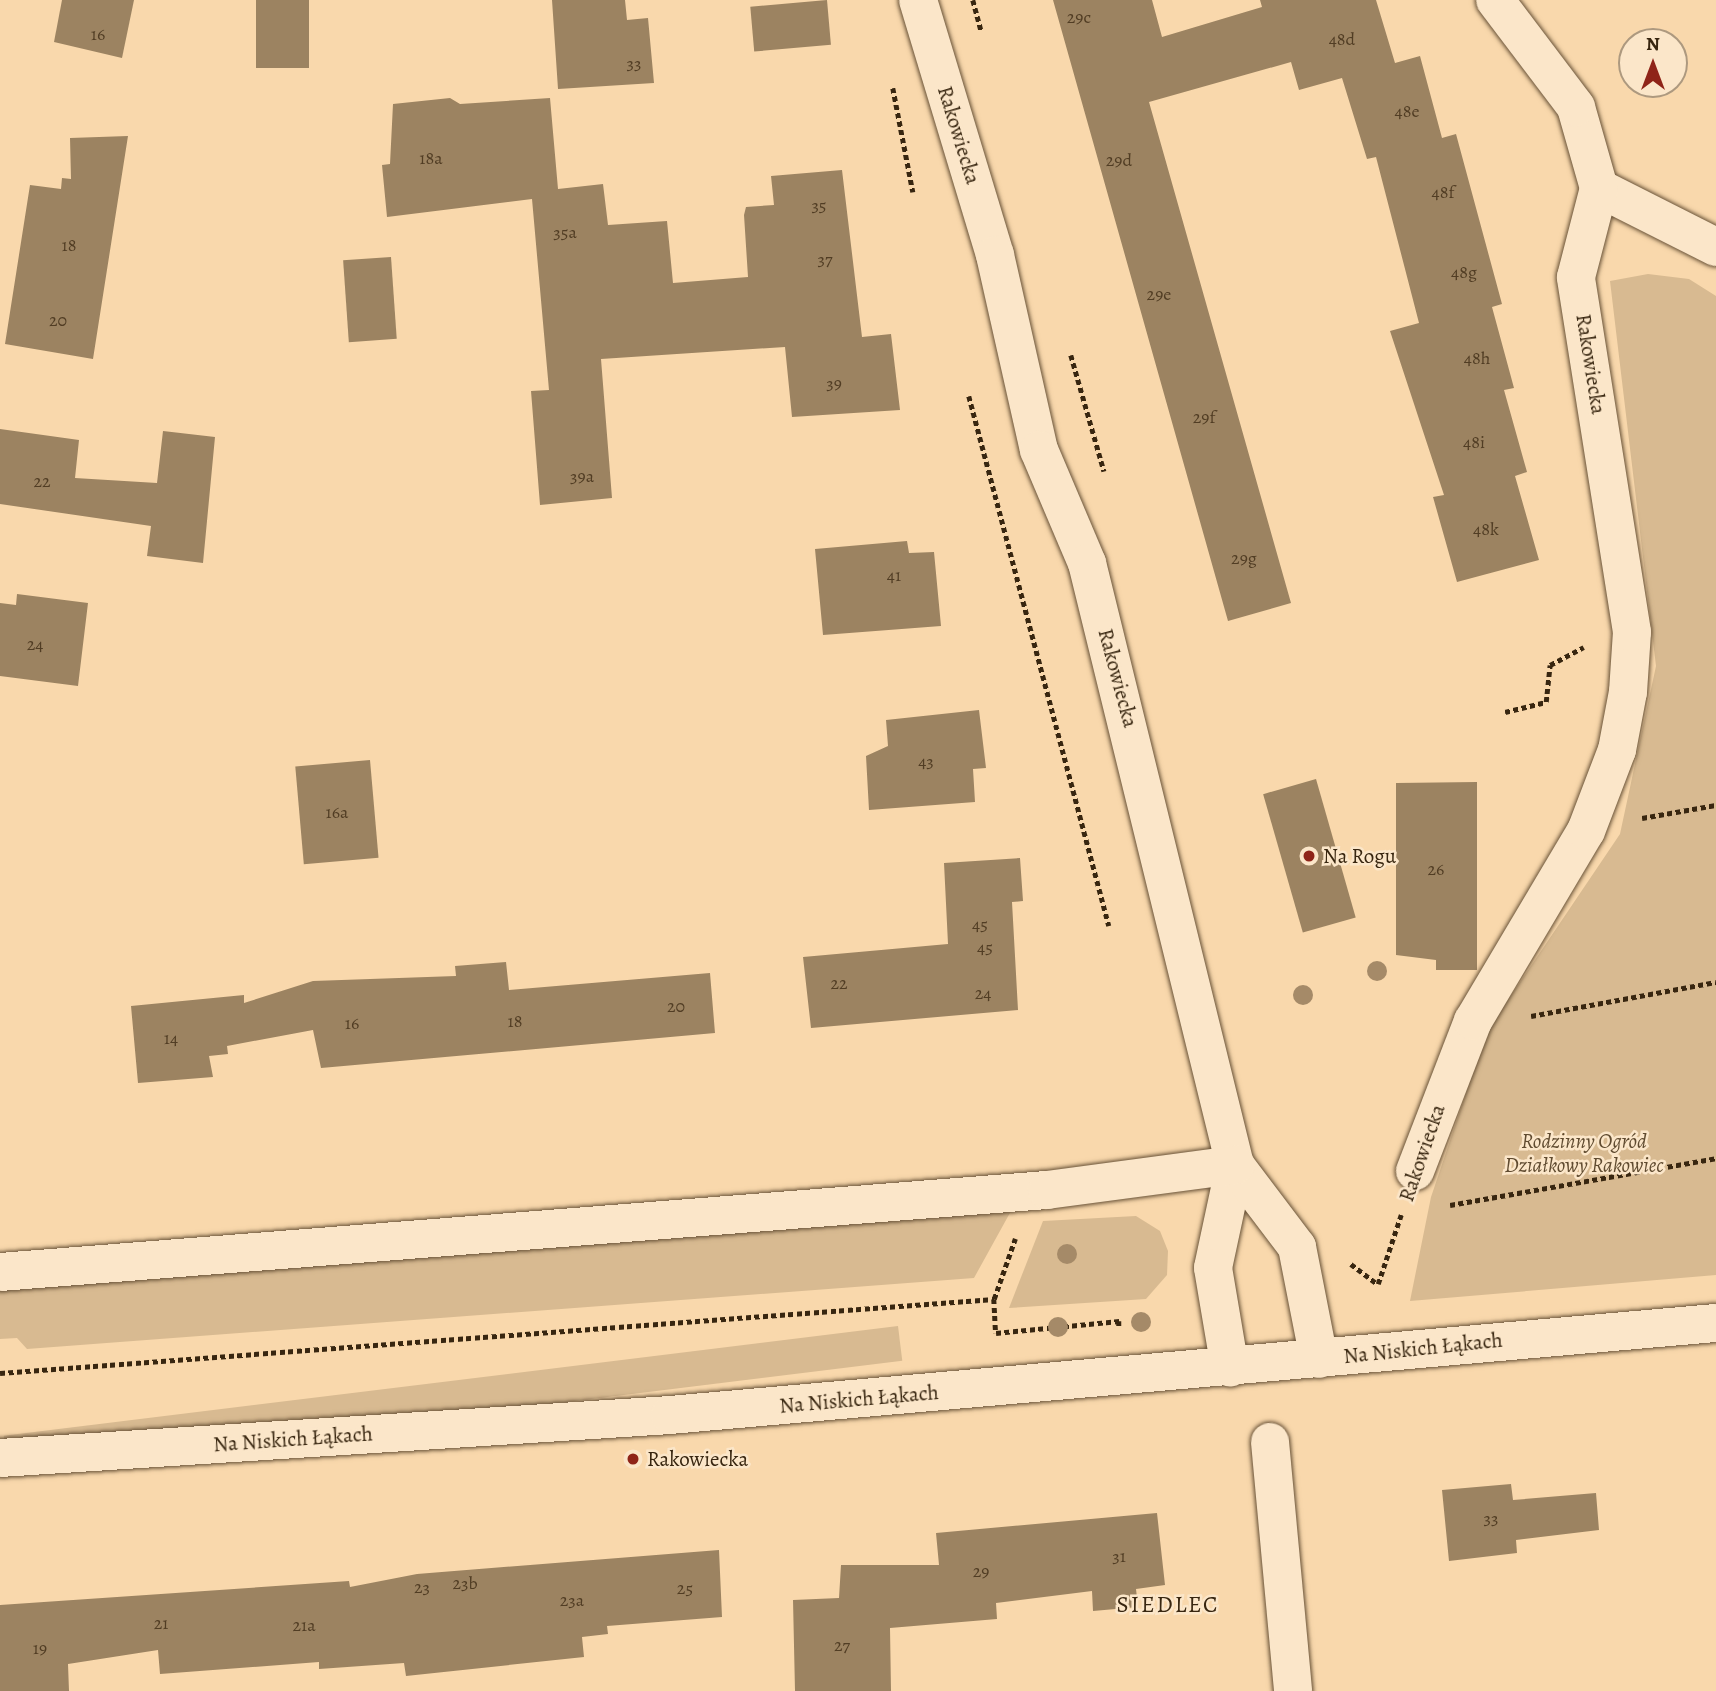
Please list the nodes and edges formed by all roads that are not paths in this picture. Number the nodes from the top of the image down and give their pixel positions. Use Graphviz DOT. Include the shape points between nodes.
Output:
graph roads {
  1 [pos="918,0"];
  2 [pos="1495,0"];
  3 [pos="1599,188"];
  4 [pos="1716,247"];
  5 [pos="1235,1165"];
  6 [pos="1415,1171"];
  7 [pos="0,1272"];
  8 [pos="1716,1322"];
  9 [pos="1319,1359"];
  10 [pos="1230,1368"];
  11 [pos="1270,1442"];
  12 [pos="0,1458"];
  13 [pos="1293,1691"];
  1 -- 5 [label="street, Rakowiecka" via="995,255 1039,450 1087,562 1139,754 1152,842"];
  2 -- 3 [label="street" via="1576,107"];
  3 -- 4 [label="street"];
  3 -- 6 [label="street, Rakowiecka" via="1576,277 1632,632 1617,750 1586,831 1473,1021"];
  5 -- 7 [label="street" via="1024,1192"];
  5 -- 9 [label="street" via="1297,1247"];
  5 -- 10 [label="street, Rakowiecka" via="1213,1268"];
  8 -- 9 [label="street, Na Niskich Łąkach"];
  9 -- 10 [label="street, Na Niskich Łąkach"];
  10 -- 12 [label="street, Na Niskich Łąkach" via="656,1416"];
  11 -- 13 [label="street"];
}
